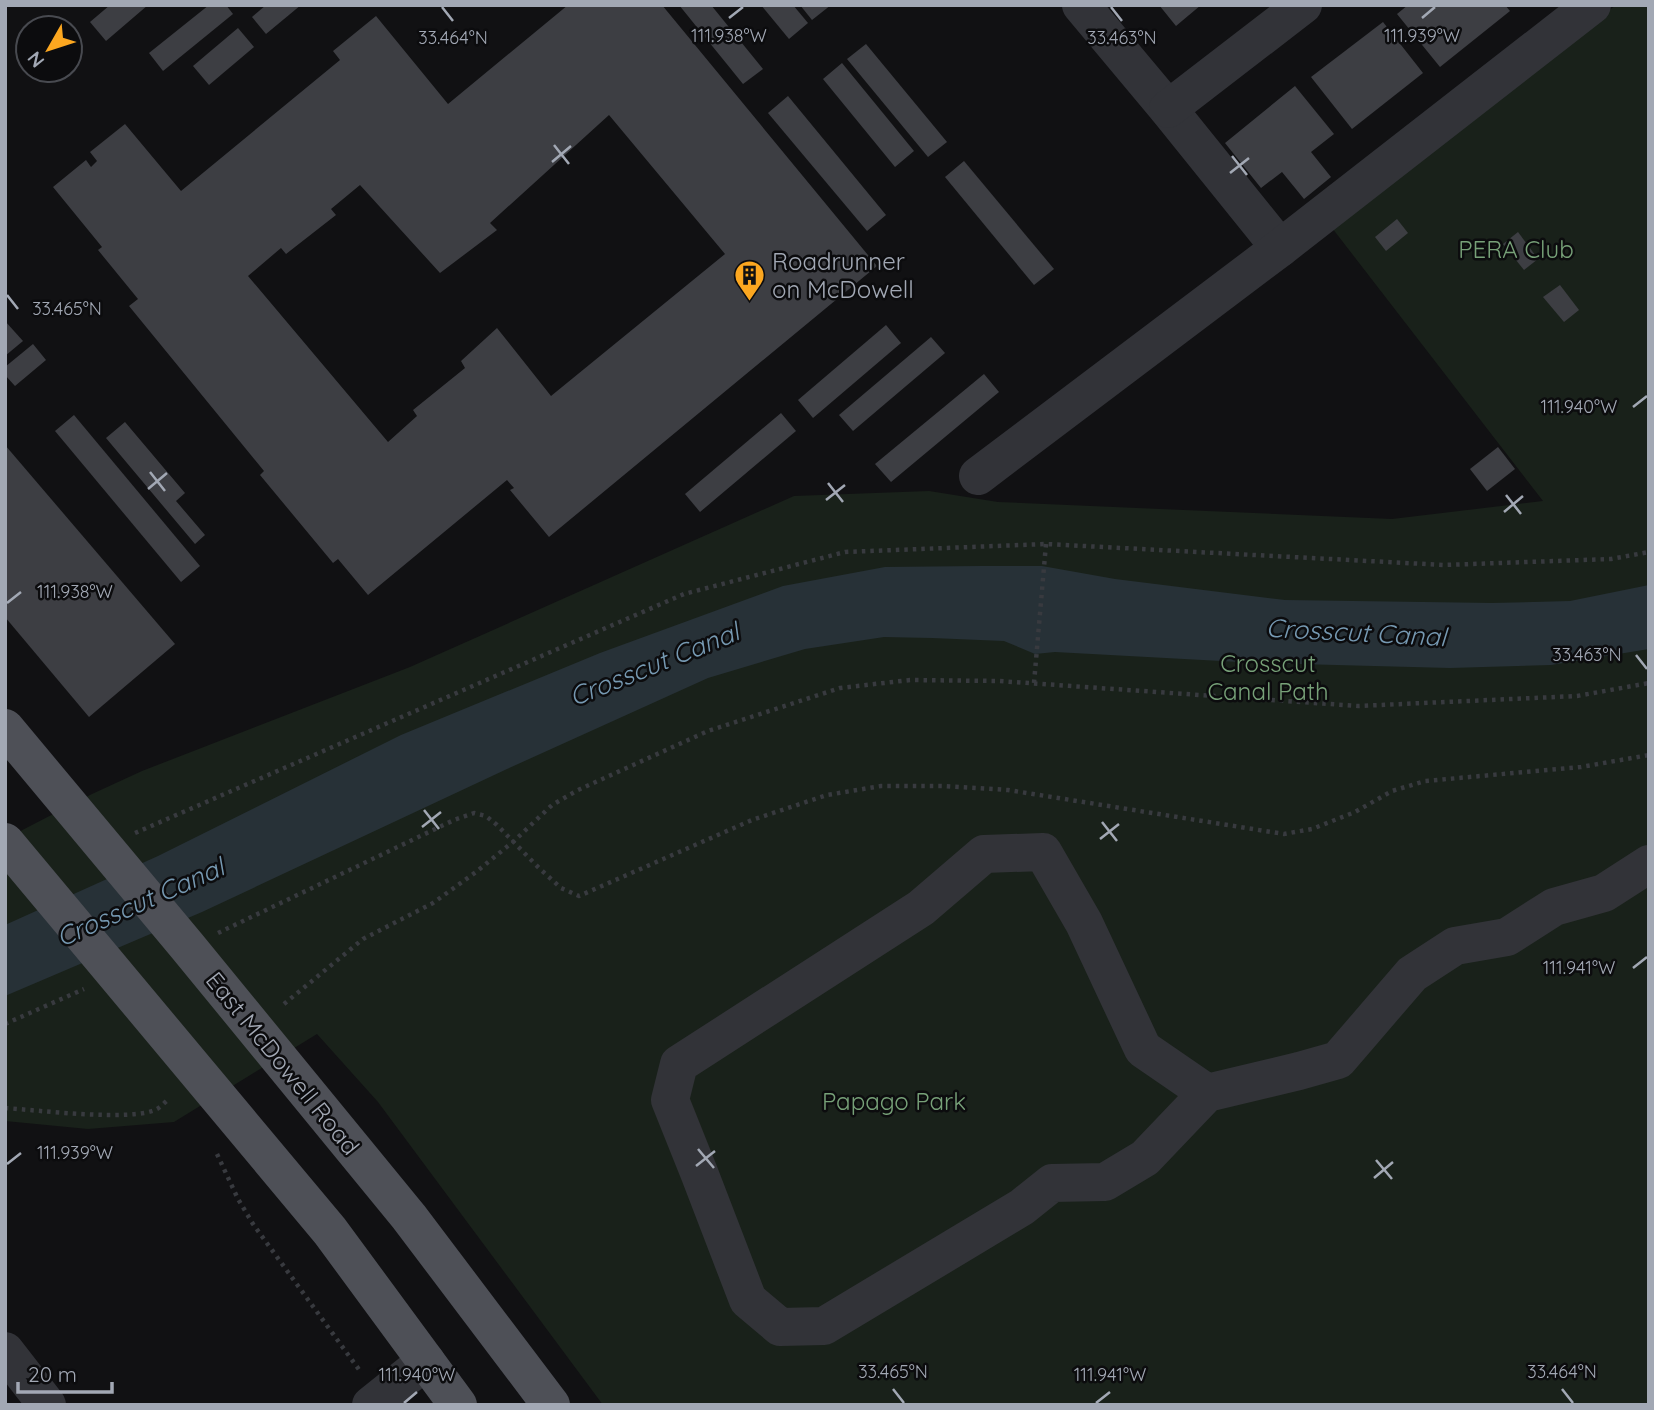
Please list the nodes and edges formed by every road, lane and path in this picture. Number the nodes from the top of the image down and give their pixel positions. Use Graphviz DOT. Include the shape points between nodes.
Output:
graph roads {
  1 [pos="1081,5"];
  2 [pos="1303,5"];
  3 [pos="1592,5"];
  4 [pos="1168,109"];
  5 [pos="1280,248"];
  6 [pos="978,476"];
  7 [pos="1046,544"];
  8 [pos="1649,552"];
  9 [pos="1034,683"];
  10 [pos="1649,683"];
  11 [pos="5,728"];
  12 [pos="1649,755"];
  13 [pos="514,841"];
  14 [pos="5,842"];
  15 [pos="126,848"];
  16 [pos="1649,864"];
  17 [pos="219,933"];
  18 [pos="96,975"];
  19 [pos="284,1004"];
  20 [pos="5,1024"];
  21 [pos="1207,1093"];
  22 [pos="169,1098"];
  23 [pos="5,1108"];
  24 [pos="214,1148"];
  25 [pos="5,1351"];
  26 [pos="426,1361"];
  27 [pos="354,1363"];
  28 [pos="47,1405"];
  29 [pos="371,1405"];
  30 [pos="458,1405"];
  31 [pos="551,1405"];
  1 -- 4 [label="street"];
  2 -- 4 [label="street"];
  3 -- 5 [label="street"];
  4 -- 5 [label="street"];
  5 -- 6 [label="street"];
  7 -- 8 [label="path" via="1444,565 1611,559"];
  7 -- 9 [label="path"];
  7 -- 15 [label="path" via="845,552 684,594"];
  9 -- 10 [label="path" via="1358,706 1577,696"];
  9 -- 13 [label="path" via="910,680 840,688 708,731 578,790 552,806"];
  11 -- 15 [label="main road, East McDowell Road"];
  12 -- 13 [label="path" via="1581,767 1425,781 1392,791 1312,829 1284,834 1008,790 881,786 827,795 752,820 579,896 561,888"];
  13 -- 17 [label="path" via="486,816 474,813"];
  13 -- 19 [label="path" via="433,903 363,939"];
  14 -- 18 [label="main road" via="46,892"];
  15 -- 31 [label="main road, East McDowell Road" via="173,929 409,1217"];
  16 -- 21 [label="street" via="1604,893 1554,907 1507,937 1455,946 1412,974 1338,1060"];
  18 -- 20 [label="path"];
  18 -- 26 [label="main road" via="330,1231"];
  21 -- 21 [label="street" via="1145,1158 1105,1182 1052,1183 1022,1207 824,1326 780,1326 748,1300 670,1100 679,1064 920,908 984,854 1043,852 1084,923 1143,1049"];
  22 -- 23 [label="path" via="156,1110 137,1115"];
  24 -- 27 [label="path" via="253,1224"];
  25 -- 28 [label="street"];
  26 -- 29 [label="street"];
  26 -- 30 [label="main road"];
}
